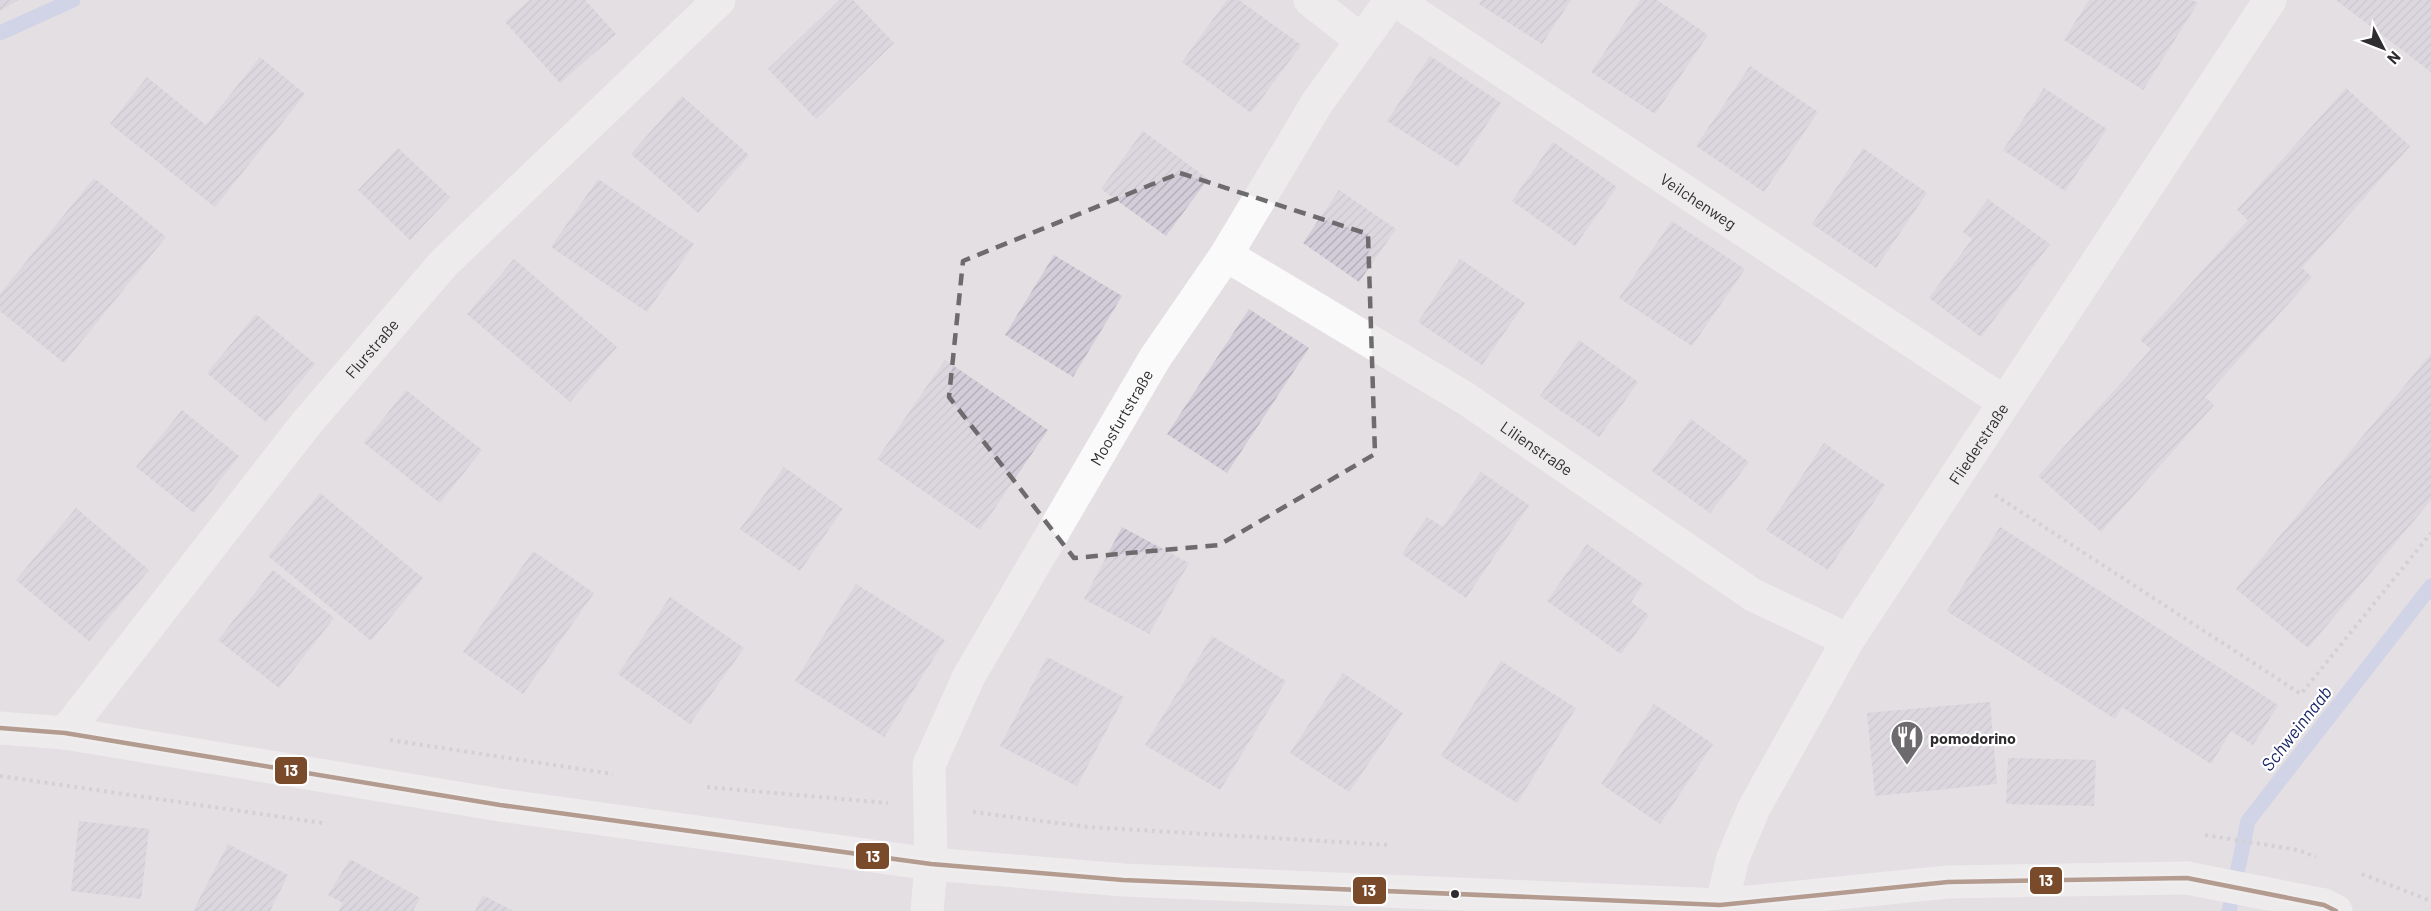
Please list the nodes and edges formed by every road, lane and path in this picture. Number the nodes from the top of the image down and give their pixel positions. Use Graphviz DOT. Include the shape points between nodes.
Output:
graph roads {
  1 [pos="719,0"];
  2 [pos="1310,0"];
  3 [pos="1393,0"];
  4 [pos="2270,0"];
  5 [pos="1361,40"];
  6 [pos="1226,255"];
  7 [pos="2004,402"];
  8 [pos="1958,471"];
  9 [pos="2431,533"];
  10 [pos="1848,640"];
  11 [pos="0,728"];
  12 [pos="65,733"];
  13 [pos="387,739"];
  14 [pos="617,774"];
  15 [pos="698,786"];
  16 [pos="930,807"];
  17 [pos="2199,835"];
  18 [pos="1392,845"];
  19 [pos="2298,850"];
  20 [pos="931,864"];
  21 [pos="1720,908"];
  22 [pos="2330,908"];
  23 [pos="927,911"];
  1 -- 12 [label="street, Flurstraße" via="443,264 305,425"];
  2 -- 5 [label="street"];
  3 -- 5 [label="street, Moosfurtstraße"];
  3 -- 7 [label="street, Veilchenweg"];
  4 -- 7 [label="street, Fliederstraße"];
  5 -- 6 [label="street, Moosfurtstraße" via="1317,103"];
  6 -- 10 [label="street, Lilienstraße" via="1465,398 1753,595"];
  6 -- 16 [label="street, Moosfurtstraße" via="1155,358 969,676 929,765"];
  7 -- 8 [label="street, Fliederstraße"];
  8 -- 9 [label="path" via="2301,694"];
  8 -- 10 [label="street, Fliederstraße"];
  10 -- 21 [label="street, Fliederstraße" via="1754,808 1733,858"];
  11 -- 12 [label="street"];
  12 -- 20 [label="street" via="500,805"];
  13 -- 14 [label="path"];
  15 -- 16 [label="path"];
  16 -- 18 [label="path" via="1088,827"];
  16 -- 20 [label="street, Moosfurtstraße"];
  17 -- 19 [label="path"];
  20 -- 21 [label="street" via="1123,880"];
  20 -- 23 [label="street, Moosfurtstraße"];
  21 -- 22 [label="street" via="1948,882 2187,878"];
}
